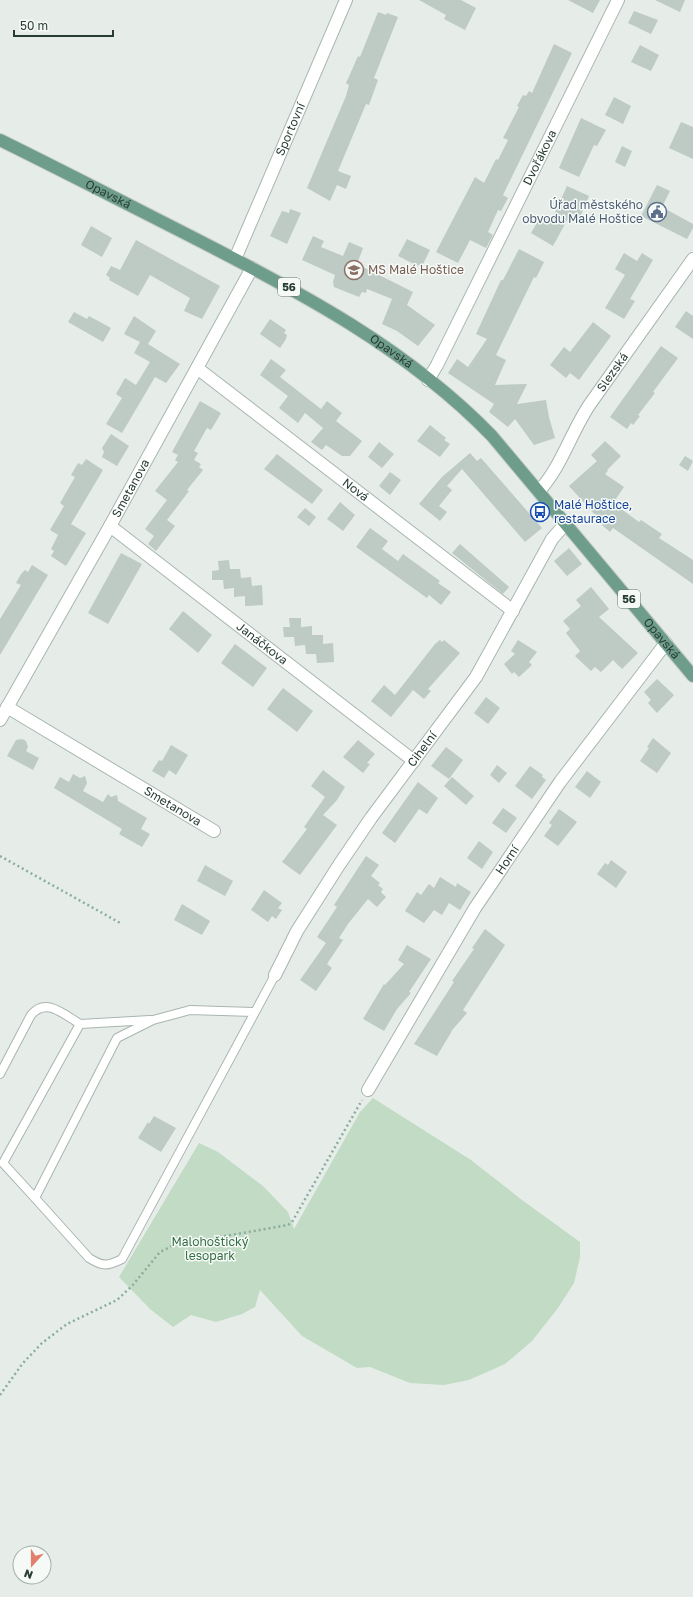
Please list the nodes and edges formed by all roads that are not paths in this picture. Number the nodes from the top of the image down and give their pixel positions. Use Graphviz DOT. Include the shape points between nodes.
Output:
graph roads {
  1 [pos="346,0"];
  2 [pos="618,0"];
  3 [pos="0,140"];
  4 [pos="235,259"];
  5 [pos="693,259"];
  6 [pos="252,268"];
  7 [pos="197,368"];
  8 [pos="428,380"];
  9 [pos="539,491"];
  10 [pos="566,523"];
  11 [pos="110,526"];
  12 [pos="514,611"];
  13 [pos="666,643"];
  14 [pos="693,674"];
  15 [pos="8,707"];
  16 [pos="0,720"];
  17 [pos="414,760"];
  18 [pos="214,831"];
  19 [pos="275,975"];
  20 [pos="254,1012"];
  21 [pos="153,1020"];
  22 [pos="80,1024"];
  23 [pos="0,1074"];
  24 [pos="368,1090"];
  25 [pos="2,1162"];
  26 [pos="35,1198"];
  1 -- 4 [label="street, Sportovní"];
  2 -- 8 [label="street, Dvořákova"];
  3 -- 4 [label="main road, Opavská / 56"];
  4 -- 6 [label="main road, Opavská / 56"];
  5 -- 9 [label="street, Slezská" via="583,414 554,471"];
  6 -- 7 [label="street, Smetanova"];
  6 -- 8 [label="main road, Opavská / 56" via="326,309"];
  7 -- 11 [label="street, Smetanova"];
  7 -- 12 [label="street, Nová"];
  8 -- 9 [label="main road, Opavská / 56" via="480,423"];
  9 -- 10 [label="main road, Opavská / 56"];
  10 -- 12 [label="street, Cihelní" via="552,538"];
  10 -- 13 [label="main road, Opavská / 56"];
  11 -- 15 [label="street, Smetanova"];
  11 -- 17 [label="street, Janáčkova"];
  12 -- 17 [label="street, Cihelní" via="476,677"];
  13 -- 14 [label="main road, Opavská / 56"];
  13 -- 24 [label="street, Horní" via="560,782 475,908"];
  15 -- 16 [label="street, Smetanova"];
  15 -- 18 [label="street, Smetanova"];
  17 -- 19 [label="street, Cihelní" via="325,887 297,931"];
  19 -- 20 [label="lane"];
  20 -- 21 [label="lane" via="190,1010"];
  20 -- 26 [label="lane" via="122,1260 109,1265 98,1264 89,1258"];
  21 -- 22 [label="lane"];
  21 -- 26 [label="lane" via="117,1038"];
  22 -- 23 [label="lane" via="51,1008 43,1006 36,1009"];
  22 -- 25 [label="lane"];
  25 -- 26 [label="lane"];
}
